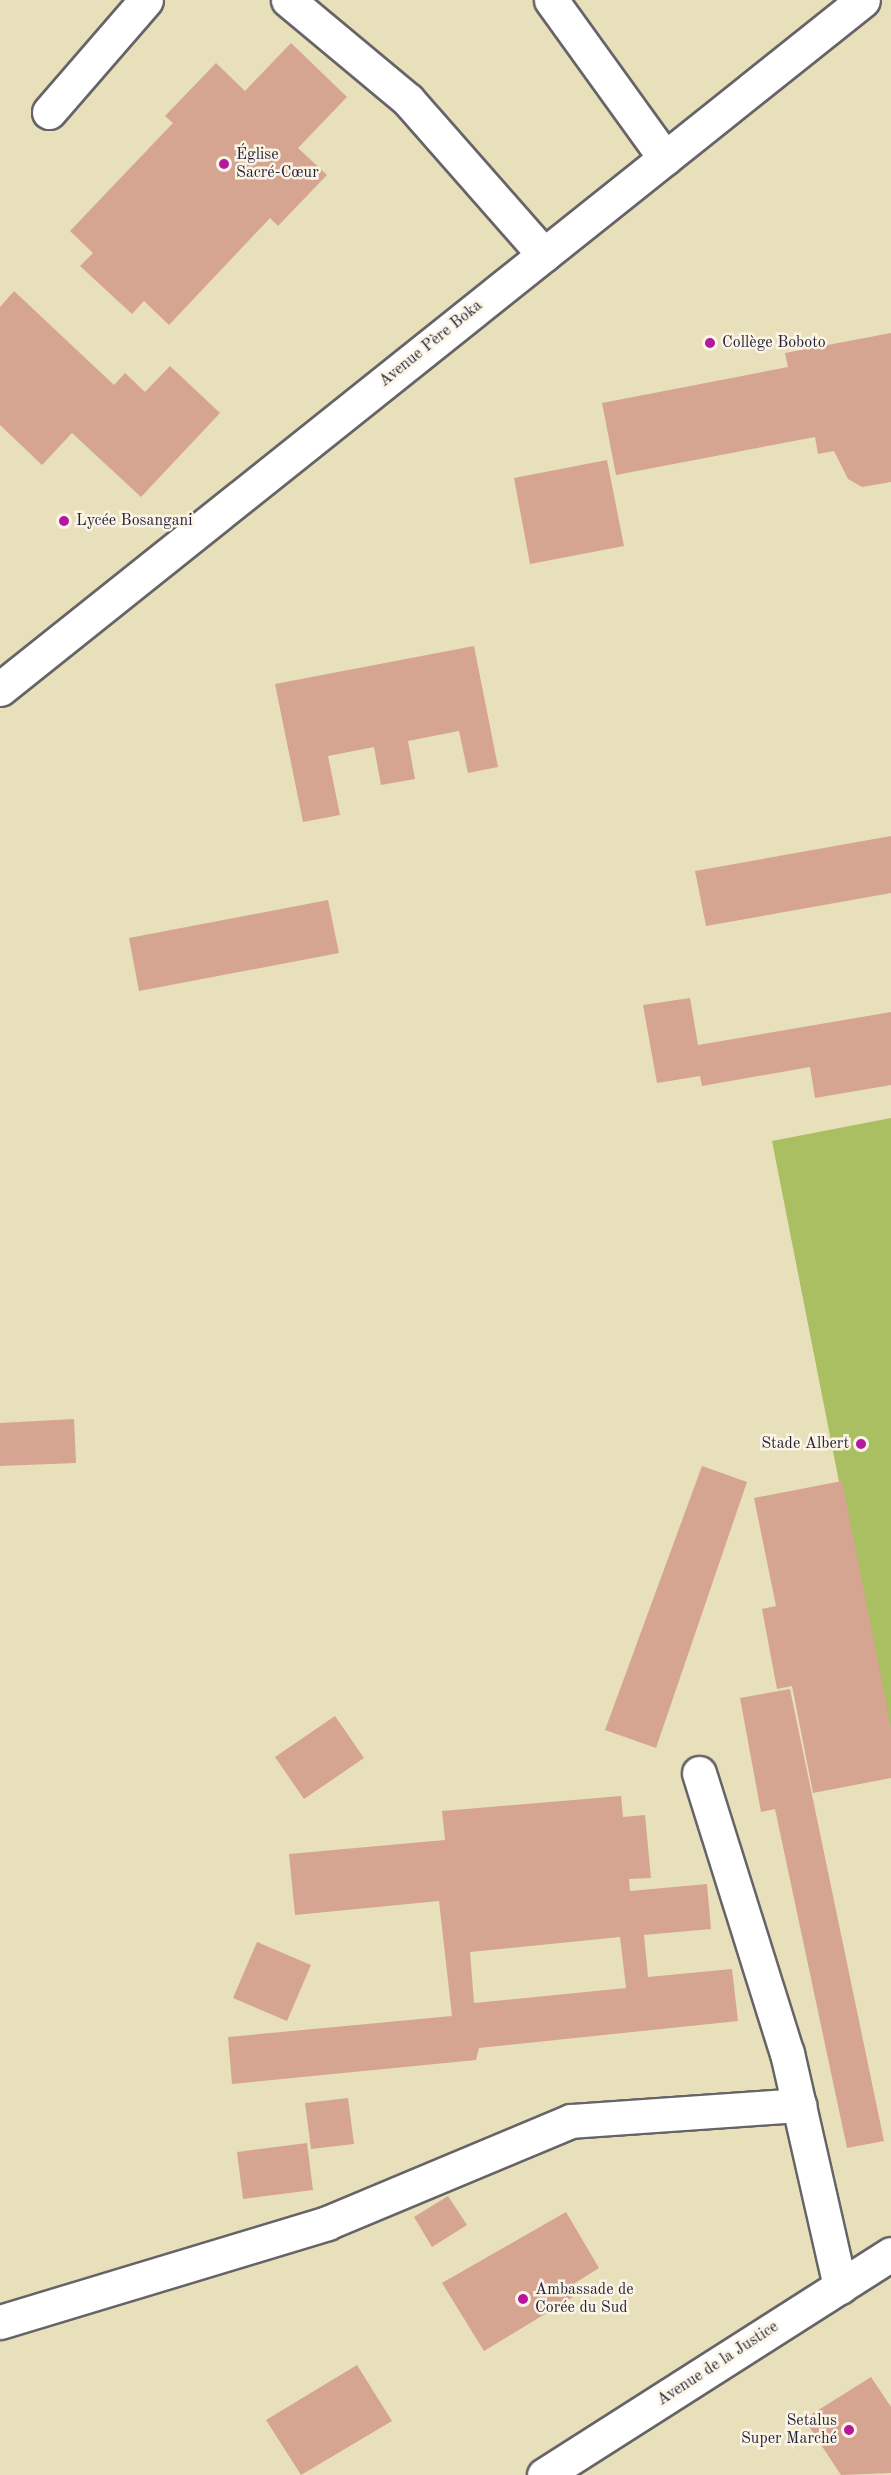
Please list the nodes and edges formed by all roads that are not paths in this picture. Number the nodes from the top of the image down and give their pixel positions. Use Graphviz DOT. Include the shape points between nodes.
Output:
graph roads {
  1 [pos="146,0"];
  2 [pos="288,0"];
  3 [pos="551,0"];
  4 [pos="863,0"];
  5 [pos="50,112"];
  6 [pos="665,158"];
  7 [pos="544,255"];
  8 [pos="0,689"];
  9 [pos="699,1773"];
  10 [pos="798,2105"];
  11 [pos="891,2254"];
  12 [pos="840,2287"];
  13 [pos="0,2322"];
  14 [pos="544,2475"];
  1 -- 5 [label="street"];
  2 -- 7 [label="street" via="408,100"];
  3 -- 6 [label="street"];
  4 -- 6 [label="street, Avenue Père Boka"];
  6 -- 7 [label="street, Avenue Père Boka"];
  7 -- 8 [label="street, Avenue Père Boka"];
  9 -- 10 [label="street"];
  10 -- 12 [label="street"];
  10 -- 13 [label="street" via="571,2121 327,2223"];
  11 -- 12 [label="street, Avenue de la Justice"];
  12 -- 14 [label="street, Avenue de la Justice"];
}
